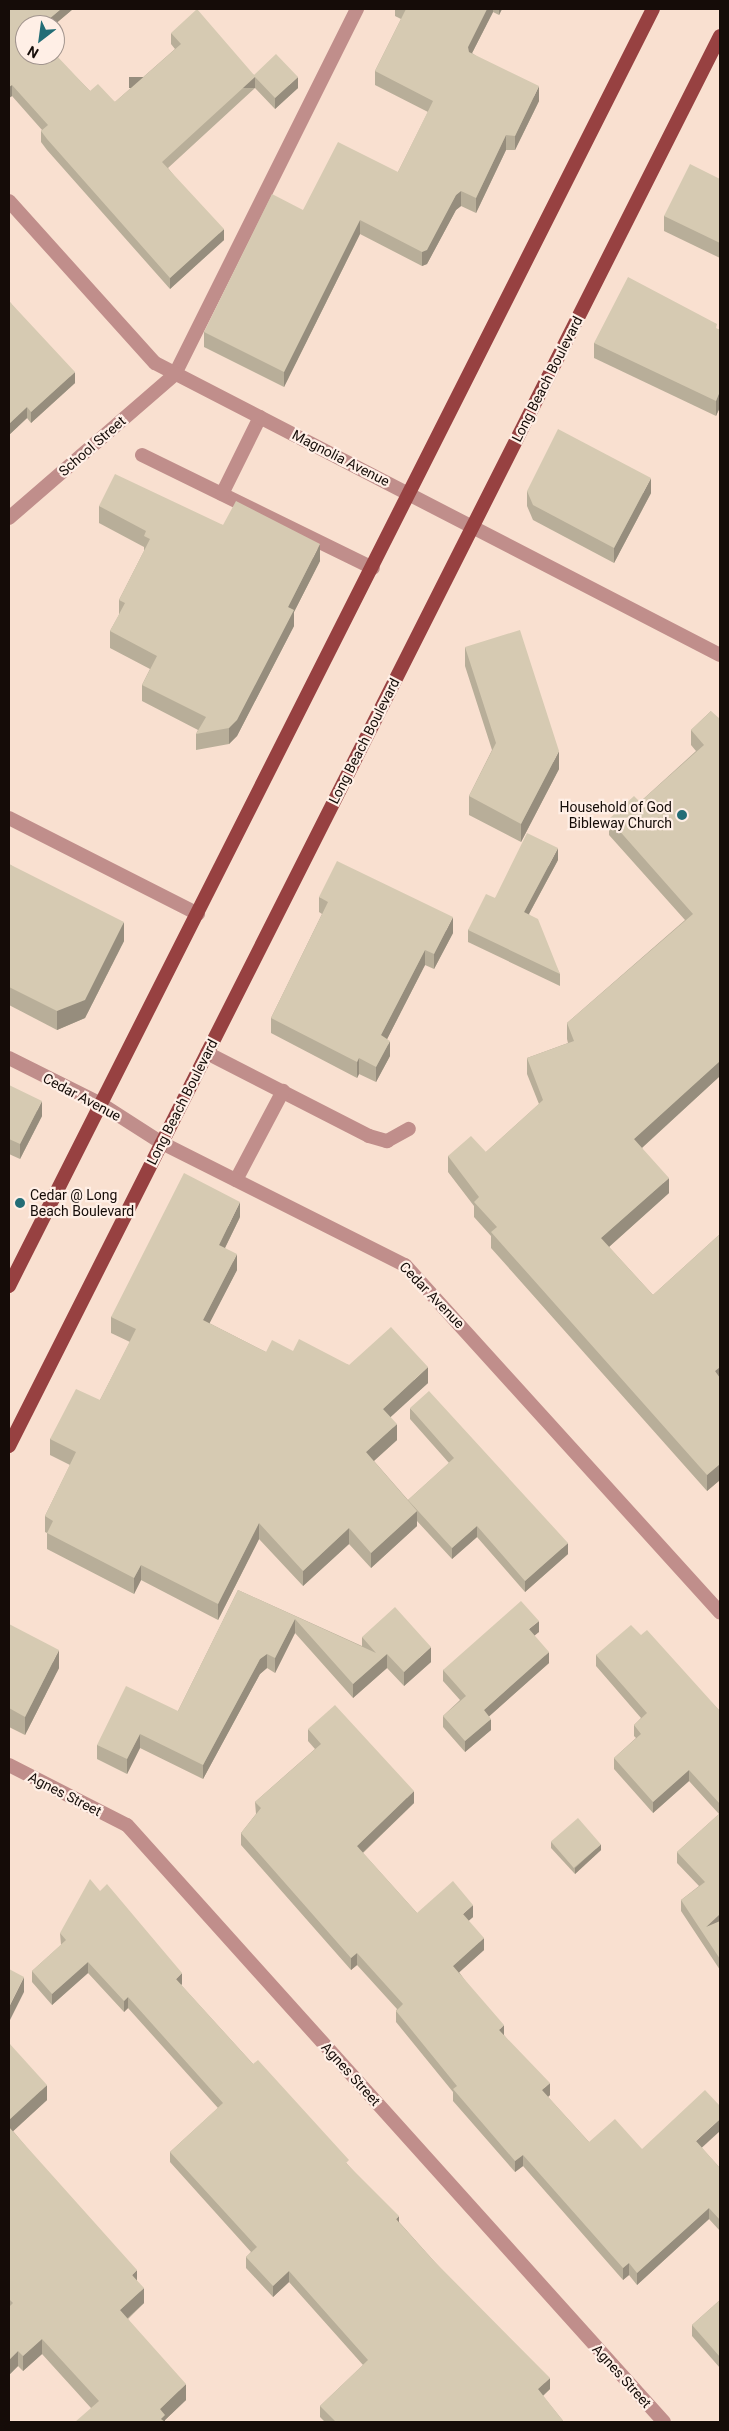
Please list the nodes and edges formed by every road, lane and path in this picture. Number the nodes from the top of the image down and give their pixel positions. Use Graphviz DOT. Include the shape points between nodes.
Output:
graph roads {
  1 [pos="357,9"];
  2 [pos="654,9"];
  3 [pos="720,36"];
  4 [pos="9,201"];
  5 [pos="174,374"];
  6 [pos="260,417"];
  7 [pos="142,455"];
  8 [pos="222,494"];
  9 [pos="410,494"];
  10 [pos="9,518"];
  11 [pos="472,527"];
  12 [pos="373,568"];
  13 [pos="720,655"];
  14 [pos="9,818"];
  15 [pos="198,914"];
  16 [pos="207,1053"];
  17 [pos="9,1058"];
  18 [pos="283,1091"];
  19 [pos="101,1104"];
  20 [pos="409,1129"];
  21 [pos="162,1143"];
  22 [pos="236,1180"];
  23 [pos="9,1286"];
  24 [pos="9,1446"];
  25 [pos="720,1612"];
  26 [pos="9,1765"];
  27 [pos="664,2422"];
  1 -- 5 [label="street"];
  2 -- 9 [label="main road"];
  3 -- 11 [label="main road, Long Beach Boulevard"];
  4 -- 5 [label="street, Magnolia Avenue" via="155,363"];
  5 -- 6 [label="street, Magnolia Avenue"];
  5 -- 10 [label="street, School Street"];
  6 -- 8 [label="street"];
  6 -- 9 [label="street, Magnolia Avenue"];
  7 -- 8 [label="street"];
  8 -- 12 [label="street"];
  9 -- 11 [label="street, Magnolia Avenue"];
  9 -- 12 [label="main road"];
  11 -- 13 [label="street, Magnolia Avenue"];
  11 -- 16 [label="main road, Long Beach Boulevard"];
  12 -- 15 [label="main road"];
  14 -- 15 [label="street"];
  15 -- 19 [label="main road"];
  16 -- 18 [label="street"];
  16 -- 21 [label="main road, Long Beach Boulevard"];
  17 -- 19 [label="street, Cedar Avenue"];
  18 -- 20 [label="street" via="369,1136 387,1141"];
  18 -- 22 [label="street"];
  19 -- 21 [label="street, Cedar Avenue"];
  19 -- 23 [label="main road"];
  21 -- 22 [label="street, Cedar Avenue"];
  21 -- 24 [label="main road, Long Beach Boulevard"];
  22 -- 25 [label="street, Cedar Avenue" via="405,1265"];
  26 -- 27 [label="street, Agnes Street" via="127,1825"];
}
